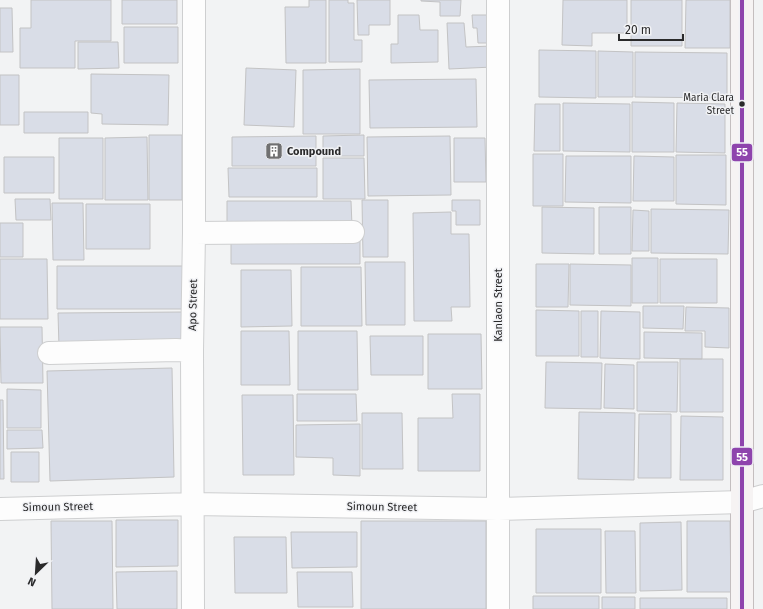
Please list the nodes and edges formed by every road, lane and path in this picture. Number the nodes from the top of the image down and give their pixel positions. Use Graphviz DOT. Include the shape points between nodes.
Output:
graph roads {
  1 [pos="194,0"];
  2 [pos="498,0"];
  3 [pos="742,0"];
  4 [pos="353,232"];
  5 [pos="194,233"];
  6 [pos="192,351"];
  7 [pos="49,353"];
  8 [pos="763,496"];
  9 [pos="742,502"];
  10 [pos="193,504"];
  11 [pos="0,509"];
  12 [pos="498,509"];
  13 [pos="192,609"];
  14 [pos="498,609"];
  15 [pos="742,609"];
  1 -- 5 [label="street, Apo Street"];
  2 -- 12 [label="street, Kanlaon Street"];
  3 -- 9 [label="main road"];
  4 -- 5 [label="street"];
  5 -- 6 [label="street, Apo Street"];
  6 -- 7 [label="street"];
  6 -- 10 [label="street, Apo Street"];
  8 -- 9 [label="street, Simoun Street"];
  9 -- 12 [label="street, Simoun Street"];
  9 -- 15 [label="main road"];
  10 -- 11 [label="street, Simoun Street"];
  10 -- 12 [label="street, Simoun Street"];
  10 -- 13 [label="street, Apo Street"];
  12 -- 14 [label="street, Kanlaon Street"];
}
